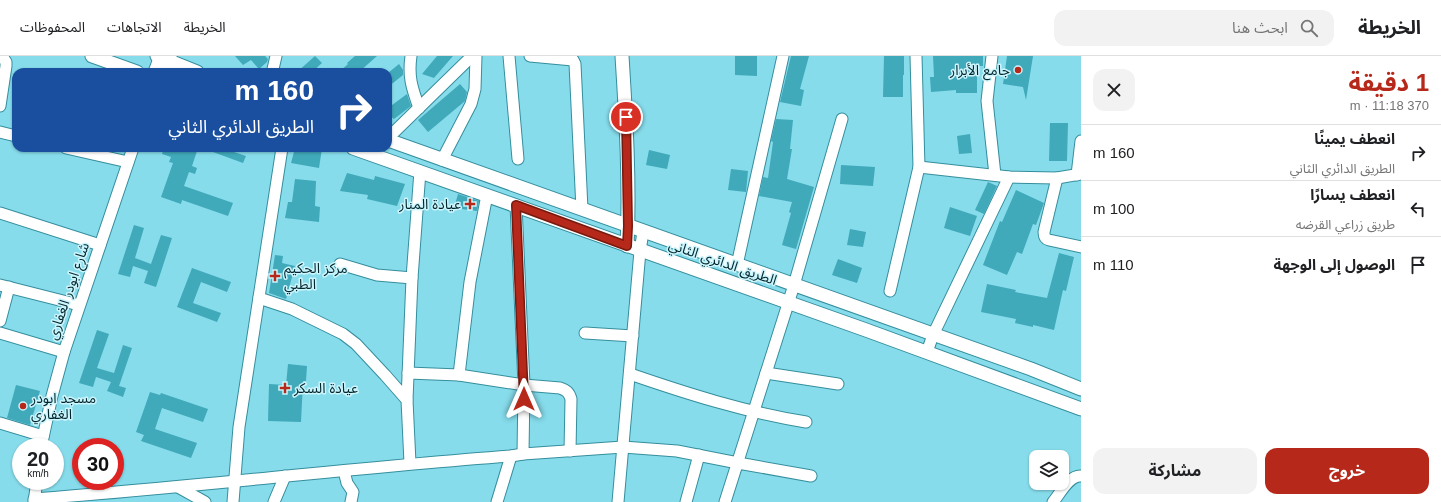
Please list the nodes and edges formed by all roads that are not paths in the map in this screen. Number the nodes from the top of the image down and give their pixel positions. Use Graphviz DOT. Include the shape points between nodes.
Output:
graph roads {
  1 [pos="2,56"];
  2 [pos="92,56"];
  3 [pos="183,56"];
  4 [pos="276,56"];
  5 [pos="411,56"];
  6 [pos="472,56"];
  7 [pos="476,56"];
  8 [pos="509,56"];
  9 [pos="530,56"];
  10 [pos="622,56"];
  11 [pos="782,56"];
  12 [pos="916,56"];
  13 [pos="992,56"];
  14 [pos="164,60"];
  15 [pos="126,68"];
  16 [pos="157,68"];
  17 [pos="187,68"];
  18 [pos="193,68"];
  19 [pos="273,68"];
  20 [pos="0,106"];
  21 [pos="420,108"];
  22 [pos="842,119"];
  23 [pos="0,132"];
  24 [pos="12,135"];
  25 [pos="392,135"];
  26 [pos="392,141"];
  27 [pos="1081,141"];
  28 [pos="84,152"];
  29 [pos="132,152"];
  30 [pos="282,152"];
  31 [pos="365,152"];
  32 [pos="518,159"];
  33 [pos="442,160"];
  34 [pos="128,162"];
  35 [pos="919,167"];
  36 [pos="420,171"];
  37 [pos="995,175"];
  38 [pos="1079,175"];
  39 [pos="1009,177"];
  40 [pos="1057,178"];
  41 [pos="487,195"];
  42 [pos="516,205"];
  43 [pos="582,209"];
  44 [pos="0,213"];
  45 [pos="628,226"];
  46 [pos="644,232"];
  47 [pos="100,246"];
  48 [pos="627,246"];
  49 [pos="1081,247"];
  50 [pos="640,251"];
  51 [pos="340,264"];
  52 [pos="736,265"];
  53 [pos="412,278"];
  54 [pos="794,285"];
  55 [pos="5,286"];
  56 [pos="890,291"];
  57 [pos="259,298"];
  58 [pos="788,302"];
  59 [pos="79,305"];
  60 [pos="0,321"];
  61 [pos="0,333"];
  62 [pos="585,333"];
  63 [pos="933,335"];
  64 [pos="633,336"];
  65 [pos="64,352"];
  66 [pos="926,352"];
  67 [pos="408,373"];
  68 [pos="766,373"];
  69 [pos="630,374"];
  70 [pos="459,375"];
  71 [pos="838,384"];
  72 [pos="524,385"];
  73 [pos="1081,389"];
  74 [pos="407,400"];
  75 [pos="1081,409"];
  76 [pos="754,412"];
  77 [pos="806,422"];
  78 [pos="0,424"];
  79 [pos="33,438"];
  80 [pos="43,438"];
  81 [pos="623,448"];
  82 [pos="570,451"];
  83 [pos="522,454"];
  84 [pos="699,455"];
  85 [pos="511,456"];
  86 [pos="410,463"];
  87 [pos="738,463"];
  88 [pos="344,471"];
  89 [pos="284,476"];
  90 [pos="811,476"];
  91 [pos="1081,476"];
  92 [pos="236,481"];
  93 [pos="178,487"];
  94 [pos="36,490"];
  95 [pos="72,499"];
  96 [pos="34,501"];
  97 [pos="205,502"];
  98 [pos="233,502"];
  99 [pos="274,502"];
  100 [pos="351,502"];
  101 [pos="497,502"];
  102 [pos="618,502"];
  103 [pos="686,502"];
  104 [pos="725,502"];
  105 [pos="1053,502"];
  1 -- 20 [label="street" via="6,66"];
  2 -- 15 [label="main road"];
  3 -- 18 [label="main road"];
  4 -- 19 [label="street"];
  5 -- 21 [label="street" via="410,82"];
  6 -- 21 [label="street"];
  7 -- 33 [label="street" via="473,100"];
  8 -- 32 [label="street"];
  9 -- 43 [label="street" via="573,60 575,64"];
  10 -- 45 [label="main road" via="627,133"];
  11 -- 52 [label="street"];
  12 -- 35 [label="street"];
  13 -- 37 [label="street" via="987,101"];
  14 -- 16 [label="street"];
  14 -- 17 [label="main road"];
  21 -- 25 [label="street"];
  22 -- 54 [label="street"];
  23 -- 24 [label="street"];
  26 -- 33 [label="main road, الطريق الدائري الثاني"];
  27 -- 38 [label="street"];
  28 -- 34 [label="street"];
  29 -- 34 [label="street, شارع ابودر الغفاري"];
  30 -- 57 [label="street"];
  31 -- 36 [label="main road, الطريق الدائري الثاني"];
  33 -- 43 [label="main road, الطريق الدائري الثاني"];
  34 -- 47 [label="street, شارع ابودر الغفاري"];
  35 -- 37 [label="street"];
  35 -- 56 [label="street"];
  36 -- 41 [label="main road, الطريق الدائري الثاني"];
  36 -- 53 [label="street"];
  37 -- 39 [label="street"];
  38 -- 40 [label="street"];
  39 -- 40 [label="street"];
  39 -- 63 [label="street"];
  40 -- 49 [label="street" via="1044,236 1049,240"];
  41 -- 42 [label="main road, الطريق الدائري الثاني"];
  41 -- 70 [label="street" via="470,282"];
  42 -- 48 [label="main road, الطريق الدائري الثاني"];
  42 -- 72 [label="street"];
  43 -- 45 [label="main road, الطريق الدائري الثاني"];
  44 -- 47 [label="street"];
  45 -- 46 [label="main road, الطريق الدائري الثاني"];
  45 -- 48 [label="main road"];
  46 -- 50 [label="street"];
  46 -- 52 [label="main road, الطريق الدائري الثاني"];
  47 -- 59 [label="street, شارع ابودر الغفاري"];
  48 -- 50 [label="main road, الطريق الدائري الثاني"];
  50 -- 58 [label="main road, الطريق الدائري الثاني"];
  50 -- 64 [label="street"];
  51 -- 53 [label="street" via="377,275"];
  52 -- 54 [label="main road, الطريق الدائري الثاني"];
  53 -- 67 [label="street"];
  54 -- 58 [label="street"];
  54 -- 63 [label="main road, الطريق الدائري الثاني"];
  55 -- 59 [label="street"];
  55 -- 60 [label="street"];
  57 -- 74 [label="street" via="292,309 343,334 356,344"];
  57 -- 92 [label="street" via="239,427"];
  58 -- 66 [label="main road, الطريق الدائري الثاني"];
  58 -- 68 [label="street"];
  59 -- 65 [label="street, شارع ابودر الغفاري"];
  61 -- 65 [label="street"];
  62 -- 64 [label="street"];
  63 -- 66 [label="street"];
  63 -- 73 [label="main road, الطريق الدائري الثاني"];
  64 -- 69 [label="street"];
  65 -- 80 [label="street, شارع ابودر الغفاري"];
  66 -- 75 [label="main road, الطريق الدائري الثاني"];
  67 -- 70 [label="street"];
  67 -- 74 [label="street"];
  68 -- 71 [label="street"];
  68 -- 76 [label="street"];
  69 -- 76 [label="street" via="688,394"];
  69 -- 81 [label="street"];
  70 -- 72 [label="street"];
  72 -- 82 [label="street" via="560,388 569,393"];
  72 -- 83 [label="street"];
  74 -- 86 [label="street"];
  76 -- 77 [label="street"];
  76 -- 87 [label="street"];
  78 -- 79 [label="street"];
  81 -- 82 [label="street"];
  81 -- 84 [label="street"];
  81 -- 102 [label="street"];
  82 -- 83 [label="street"];
  83 -- 85 [label="street"];
  84 -- 87 [label="street"];
  84 -- 103 [label="street"];
  85 -- 86 [label="street"];
  85 -- 101 [label="street"];
  86 -- 88 [label="street"];
  87 -- 90 [label="street"];
  87 -- 104 [label="street"];
  88 -- 89 [label="street"];
  88 -- 100 [label="street" via="346,481 353,492"];
  89 -- 92 [label="street"];
  89 -- 99 [label="street"];
  91 -- 105 [label="street" via="1070,480"];
  92 -- 93 [label="street"];
  92 -- 98 [label="street"];
  93 -- 95 [label="street"];
  93 -- 97 [label="street"];
  94 -- 96 [label="street"];
  95 -- 96 [label="street"];
}
